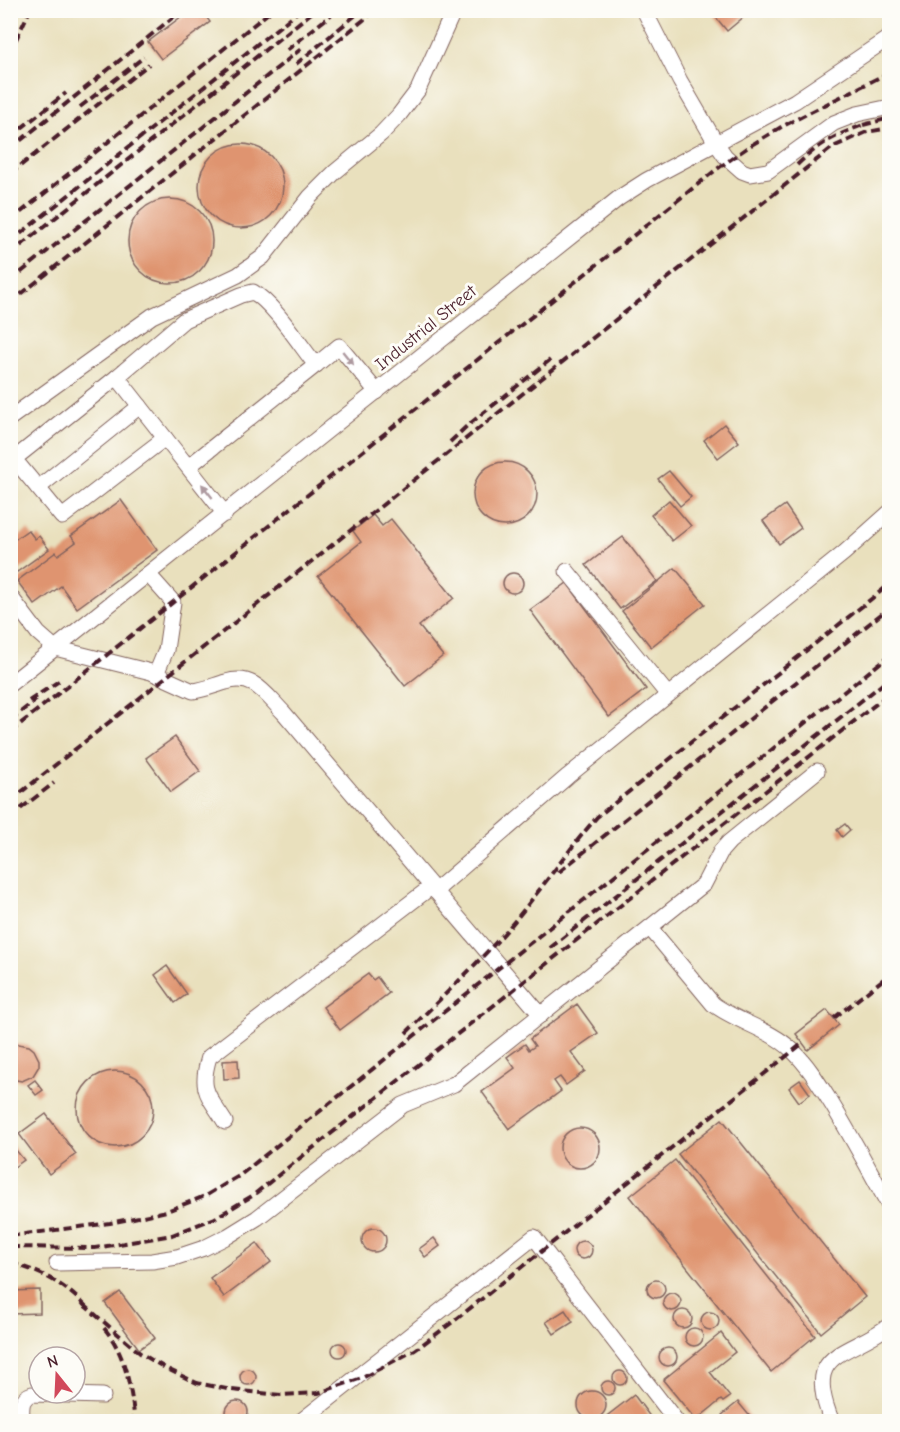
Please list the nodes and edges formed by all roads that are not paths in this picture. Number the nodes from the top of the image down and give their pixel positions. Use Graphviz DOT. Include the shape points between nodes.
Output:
graph roads {
  1 [pos="454,10"];
  2 [pos="644,10"];
  3 [pos="890,37"];
  4 [pos="890,107"];
  5 [pos="716,143"];
  6 [pos="316,365"];
  7 [pos="117,378"];
  8 [pos="377,393"];
  9 [pos="140,406"];
  10 [pos="10,417"];
  11 [pos="165,438"];
  12 [pos="188,467"];
  13 [pos="38,488"];
  14 [pos="890,512"];
  15 [pos="225,514"];
  16 [pos="567,571"];
  17 [pos="148,574"];
  18 [pos="10,596"];
  19 [pos="55,648"];
  20 [pos="156,674"];
  21 [pos="10,684"];
  22 [pos="668,695"];
  23 [pos="817,771"];
  24 [pos="433,889"];
  25 [pos="650,928"];
  26 [pos="541,1015"];
  27 [pos="225,1122"];
  28 [pos="890,1207"];
  29 [pos="57,1263"];
  30 [pos="890,1325"];
  31 [pos="103,1396"];
  32 [pos="21,1422"];
  33 [pos="300,1422"];
  34 [pos="677,1422"];
  35 [pos="832,1422"];
  1 -- 10 [label="street" via="418,90 399,115 310,197 262,258 238,275 152,316"];
  2 -- 5 [label="street"];
  3 -- 5 [label="street, Industrial Street" via="795,101"];
  4 -- 5 [label="street" via="834,123 760,174 742,171"];
  5 -- 8 [label="street, Industrial Street" via="619,198"];
  6 -- 7 [label="street" via="260,295 253,292 184,320"];
  6 -- 8 [label="street, one-way" via="339,346"];
  6 -- 12 [label="street"];
  7 -- 9 [label="street"];
  7 -- 13 [label="street" via="14,459"];
  8 -- 15 [label="street, Industrial Street"];
  9 -- 11 [label="street"];
  9 -- 13 [label="street"];
  11 -- 12 [label="street"];
  11 -- 13 [label="street" via="62,517"];
  15 -- 12 [label="street, one-way"];
  14 -- 22 [label="street"];
  15 -- 17 [label="street, Industrial Street"];
  16 -- 22 [label="street"];
  17 -- 19 [label="street, Industrial Street"];
  17 -- 20 [label="street" via="173,602 166,650"];
  18 -- 19 [label="street" via="38,633"];
  19 -- 20 [label="street"];
  19 -- 21 [label="street, Industrial Street"];
  20 -- 24 [label="street" via="193,691 235,679 252,682 284,713"];
  22 -- 24 [label="street"];
  23 -- 25 [label="street" via="729,842 704,884"];
  24 -- 26 [label="street"];
  24 -- 27 [label="street" via="209,1057 205,1091"];
  25 -- 26 [label="street"];
  25 -- 28 [label="street" via="713,1004 793,1051 816,1078"];
  26 -- 29 [label="street" via="453,1084 404,1105 228,1236 186,1254 152,1261"];
  30 -- 35 [label="street" via="829,1361 821,1381"];
  31 -- 32 [label="street" via="32,1394 22,1400"];
  33 -- 34 [label="street" via="534,1237"];
}
